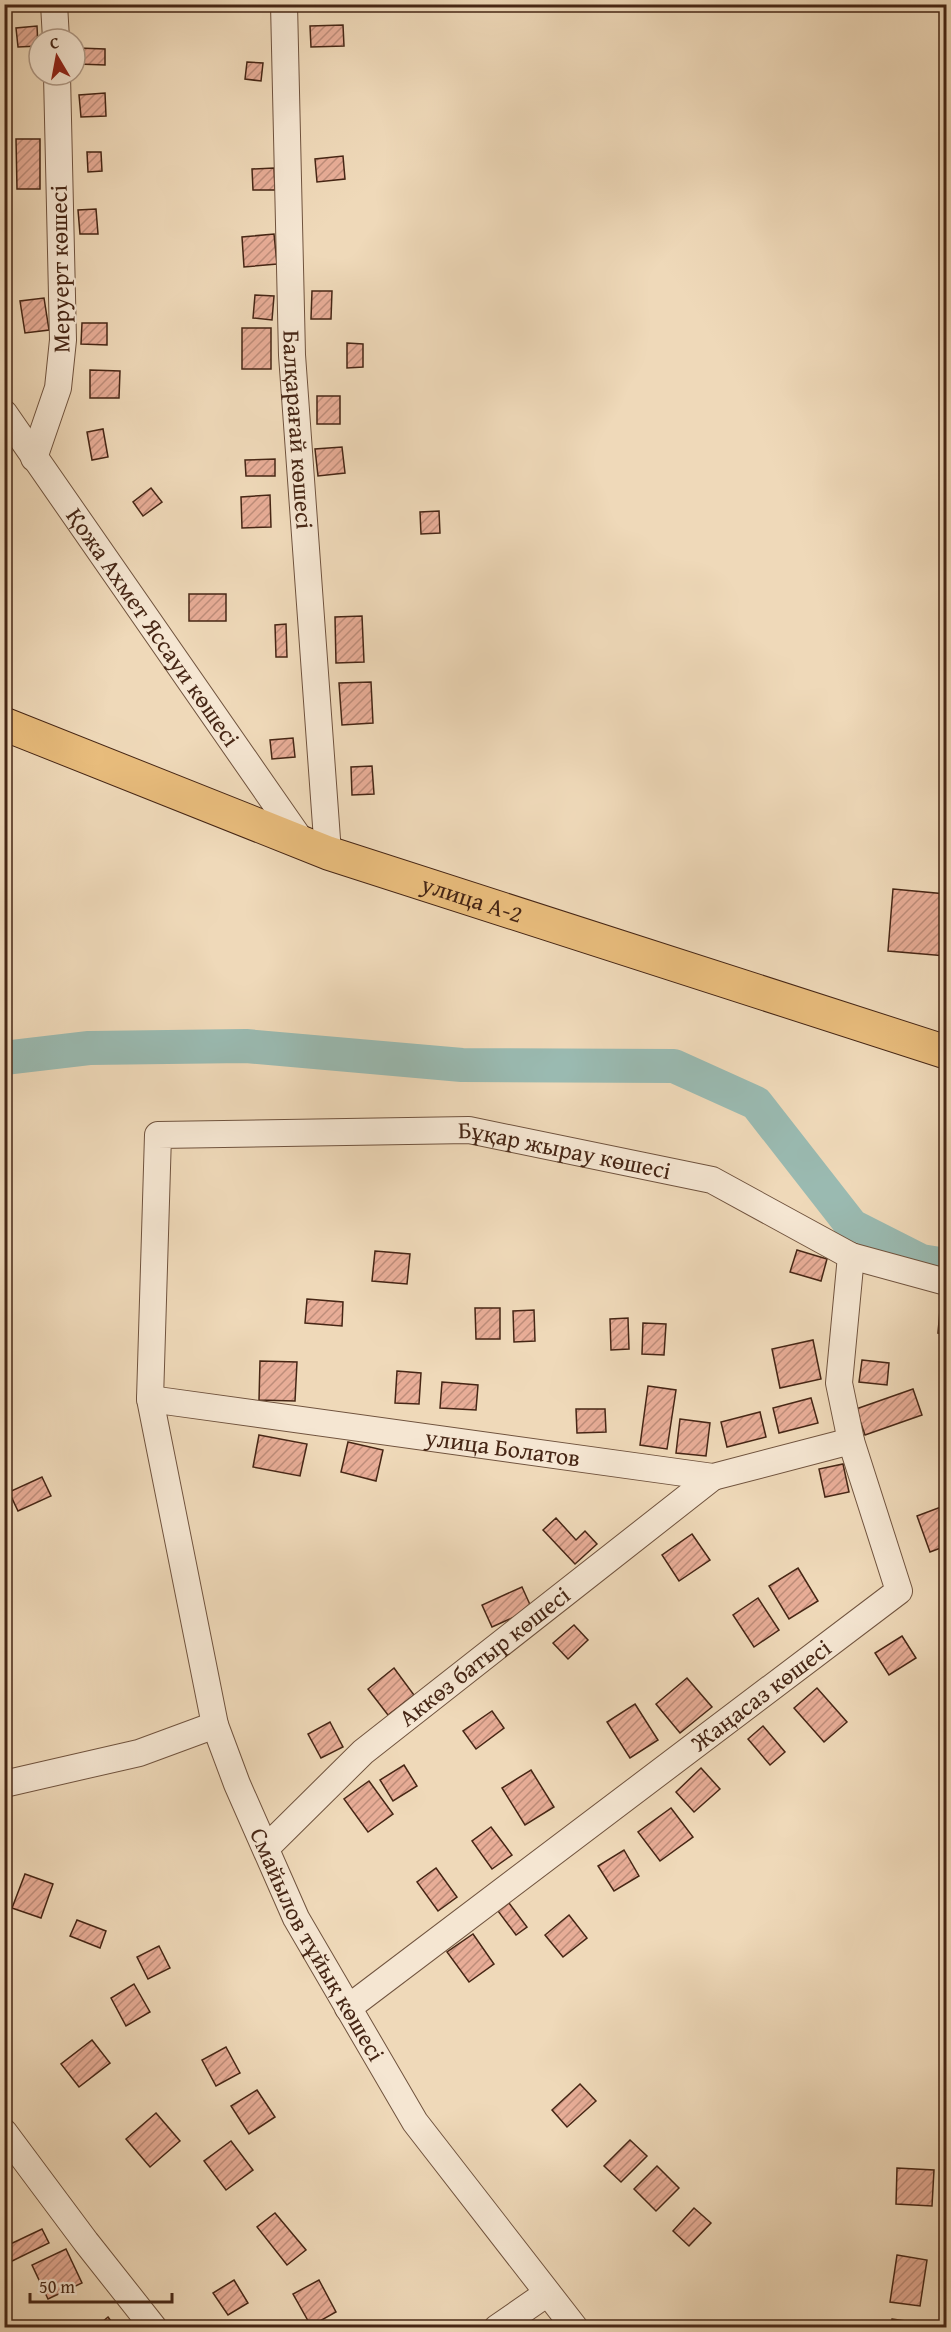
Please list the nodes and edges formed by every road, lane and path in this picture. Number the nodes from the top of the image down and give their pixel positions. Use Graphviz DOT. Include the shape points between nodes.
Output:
graph roads {
  1 [pos="54,4"];
  2 [pos="284,4"];
  3 [pos="55,27"];
  4 [pos="57,87"];
  5 [pos="4,413"];
  6 [pos="34,458"];
  7 [pos="4,723"];
  8 [pos="315,848"];
  9 [pos="946,1052"];
  10 [pos="158,1135"];
  11 [pos="850,1256"];
  12 [pos="946,1282"];
  13 [pos="150,1399"];
  14 [pos="851,1441"];
  15 [pos="713,1477"];
  16 [pos="215,1725"];
  17 [pos="4,1784"];
  18 [pos="266,1848"];
  19 [pos="348,2008"];
  20 [pos="4,2132"];
  21 [pos="546,2294"];
  22 [pos="154,2328"];
  23 [pos="497,2328"];
  24 [pos="575,2328"];
  1 -- 3 [label="street"];
  2 -- 8 [label="street, Балқарағай көшесі" via="292,355"];
  4 -- 6 [label="street, Меруерт көшесі" via="63,340 58,388"];
  5 -- 6 [label="street, Қожа Ахмет Яссауи көшесі"];
  6 -- 8 [label="street, Қожа Ахмет Яссауи көшесі"];
  7 -- 8 [label="main road, улица А-2"];
  8 -- 9 [label="main road, улица А-2"];
  10 -- 11 [label="street, Бұқар жырау көшесі" via="469,1130 712,1180"];
  10 -- 13 [label="street, Смайылов тұйық көшесі"];
  11 -- 12 [label="street, Бұқар жырау көшесі"];
  11 -- 14 [label="street, Жаңасаз көшесі" via="840,1383"];
  13 -- 15 [label="street, улица Болатов"];
  13 -- 16 [label="street, Смайылов тұйық көшесі"];
  14 -- 15 [label="street, улица Болатов"];
  14 -- 19 [label="street, Жаңасаз көшесі" via="899,1591"];
  15 -- 18 [label="street, Аккөз батыр көшесі" via="363,1752"];
  16 -- 17 [label="street" via="139,1754"];
  16 -- 18 [label="street, Смайылов тұйық көшесі"];
  18 -- 19 [label="street, Смайылов тұйық көшесі" via="296,1917"];
  19 -- 21 [label="street, Смайылов тұйық көшесі" via="415,2122"];
  20 -- 22 [label="street"];
  21 -- 23 [label="street"];
  21 -- 24 [label="street, Смайылов тұйық көшесі"];
}
